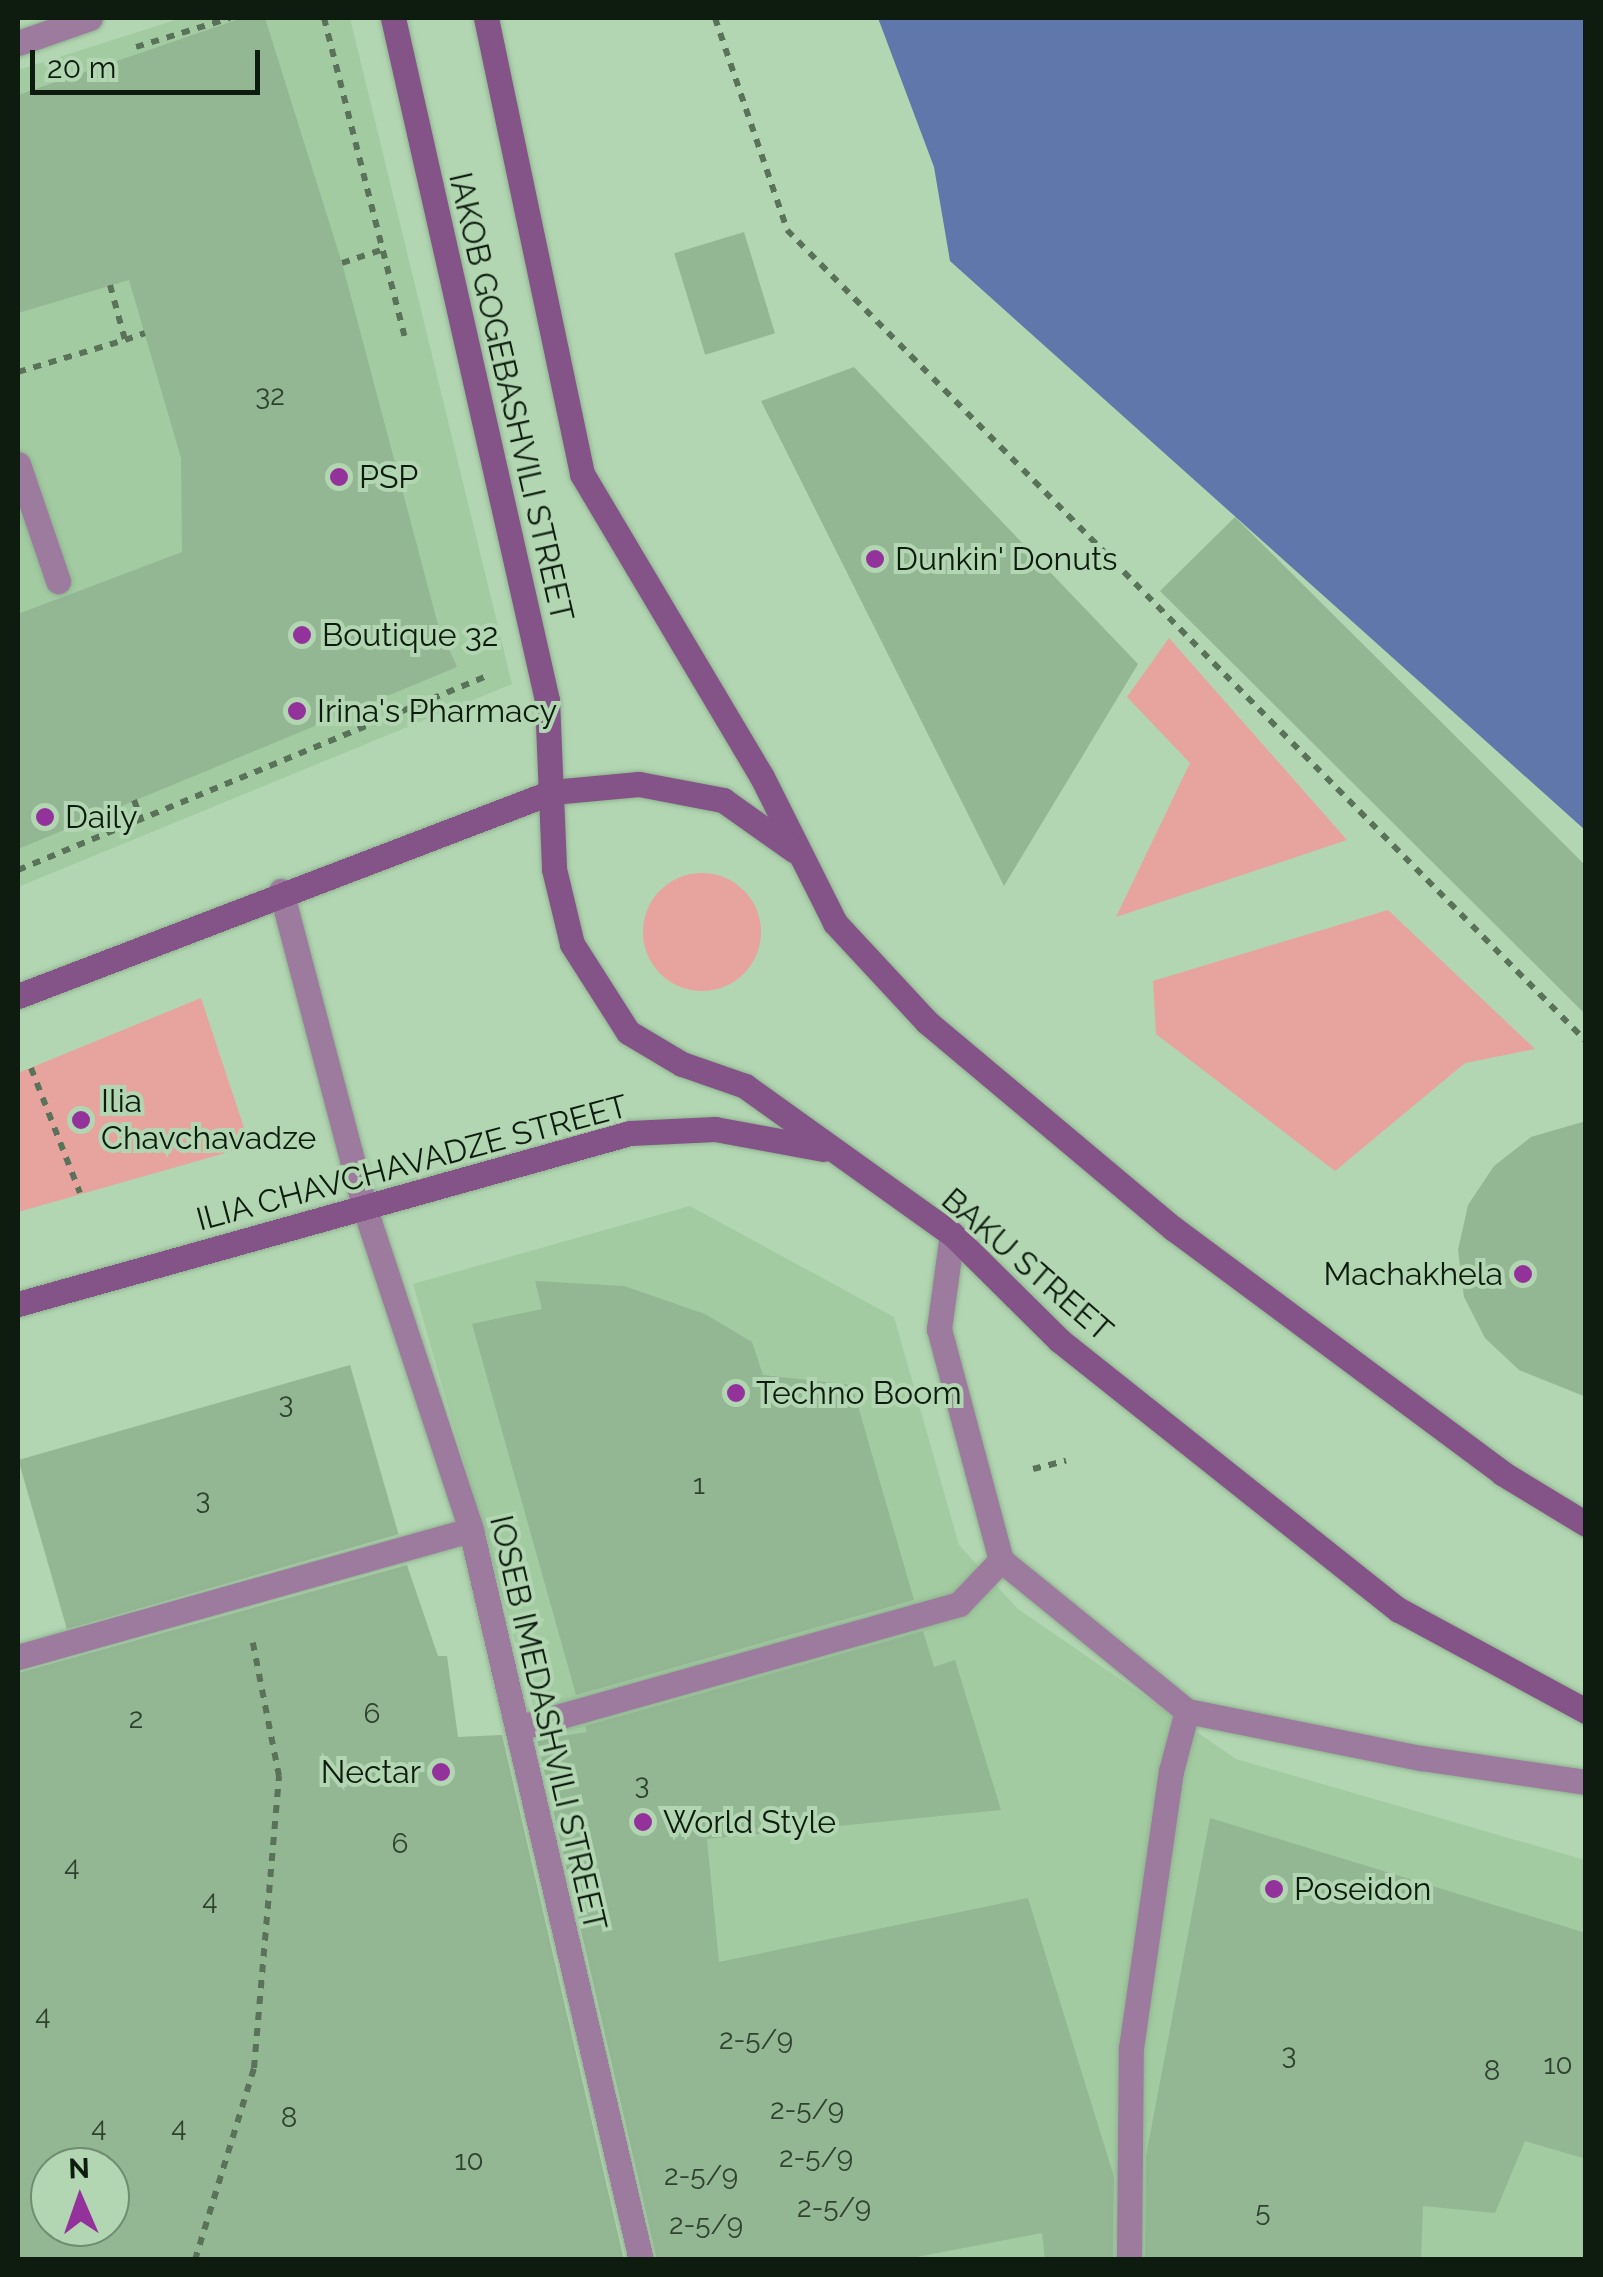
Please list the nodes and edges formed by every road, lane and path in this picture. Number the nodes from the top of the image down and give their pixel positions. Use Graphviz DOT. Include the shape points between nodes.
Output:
graph roads {
  1 [pos="90,18"];
  2 [pos="324,18"];
  3 [pos="393,18"];
  4 [pos="486,18"];
  5 [pos="715,18"];
  6 [pos="18,43"];
  7 [pos="382,250"];
  8 [pos="342,263"];
  9 [pos="110,285"];
  10 [pos="145,333"];
  11 [pos="125,340"];
  12 [pos="408,346"];
  13 [pos="18,372"];
  14 [pos="18,464"];
  15 [pos="58,581"];
  16 [pos="496,672"];
  17 [pos="552,792"];
  18 [pos="134,800"];
  19 [pos="142,819"];
  20 [pos="795,851"];
  21 [pos="18,870"];
  22 [pos="280,891"];
  23 [pos="18,996"];
  24 [pos="1586,1041"];
  25 [pos="31,1068"];
  26 [pos="828,1150"];
  27 [pos="80,1193"];
  28 [pos="365,1209"];
  29 [pos="952,1234"];
  30 [pos="18,1304"];
  31 [pos="1586,1524"];
  32 [pos="471,1530"];
  33 [pos="1002,1560"];
  34 [pos="244,1596"];
  35 [pos="18,1657"];
  36 [pos="1586,1710"];
  37 [pos="1187,1711"];
  38 [pos="518,1728"];
  39 [pos="1586,1782"];
  40 [pos="195,2260"];
  41 [pos="641,2260"];
  42 [pos="1129,2260"];
  1 -- 6 [label="street"];
  2 -- 7 [label="path"];
  3 -- 17 [label="main road, IAKOB GOGEBASHVILI STREET" via="547,700"];
  4 -- 20 [label="main road, IAKOB GOGEBASHVILI STREET" via="582,474 762,777"];
  5 -- 24 [label="path" via="787,230"];
  7 -- 8 [label="path"];
  7 -- 12 [label="path"];
  9 -- 11 [label="path"];
  10 -- 11 [label="path"];
  11 -- 13 [label="path"];
  14 -- 15 [label="street"];
  16 -- 19 [label="path"];
  17 -- 20 [label="main road" via="638,784 723,800"];
  17 -- 22 [label="main road"];
  17 -- 26 [label="main road, BAKU STREET" via="554,869 572,944 628,1032 682,1064 746,1086"];
  18 -- 19 [label="path"];
  19 -- 21 [label="path"];
  20 -- 31 [label="main road" via="835,923 927,1022 1174,1229 1502,1473"];
  22 -- 23 [label="main road"];
  22 -- 28 [label="street, IOSEB IMEDASHVILI STREET"];
  25 -- 27 [label="path"];
  26 -- 28 [label="main road, ILIA CHAVCHAVADZE STREET" via="715,1128 630,1133"];
  26 -- 29 [label="main road, BAKU STREET"];
  28 -- 30 [label="main road, ILIA CHAVCHAVADZE STREET"];
  28 -- 32 [label="street, IOSEB IMEDASHVILI STREET"];
  29 -- 33 [label="street" via="938,1328"];
  29 -- 36 [label="main road, BAKU STREET" via="1059,1340 1399,1610"];
  32 -- 34 [label="street"];
  32 -- 38 [label="street, IOSEB IMEDASHVILI STREET"];
  33 -- 37 [label="street"];
  33 -- 38 [label="street" via="959,1604"];
  34 -- 35 [label="street"];
  34 -- 40 [label="path" via="279,1776 254,2068"];
  37 -- 39 [label="street" via="1421,1758"];
  37 -- 42 [label="street" via="1131,2048"];
  38 -- 41 [label="street, IOSEB IMEDASHVILI STREET"];
}
